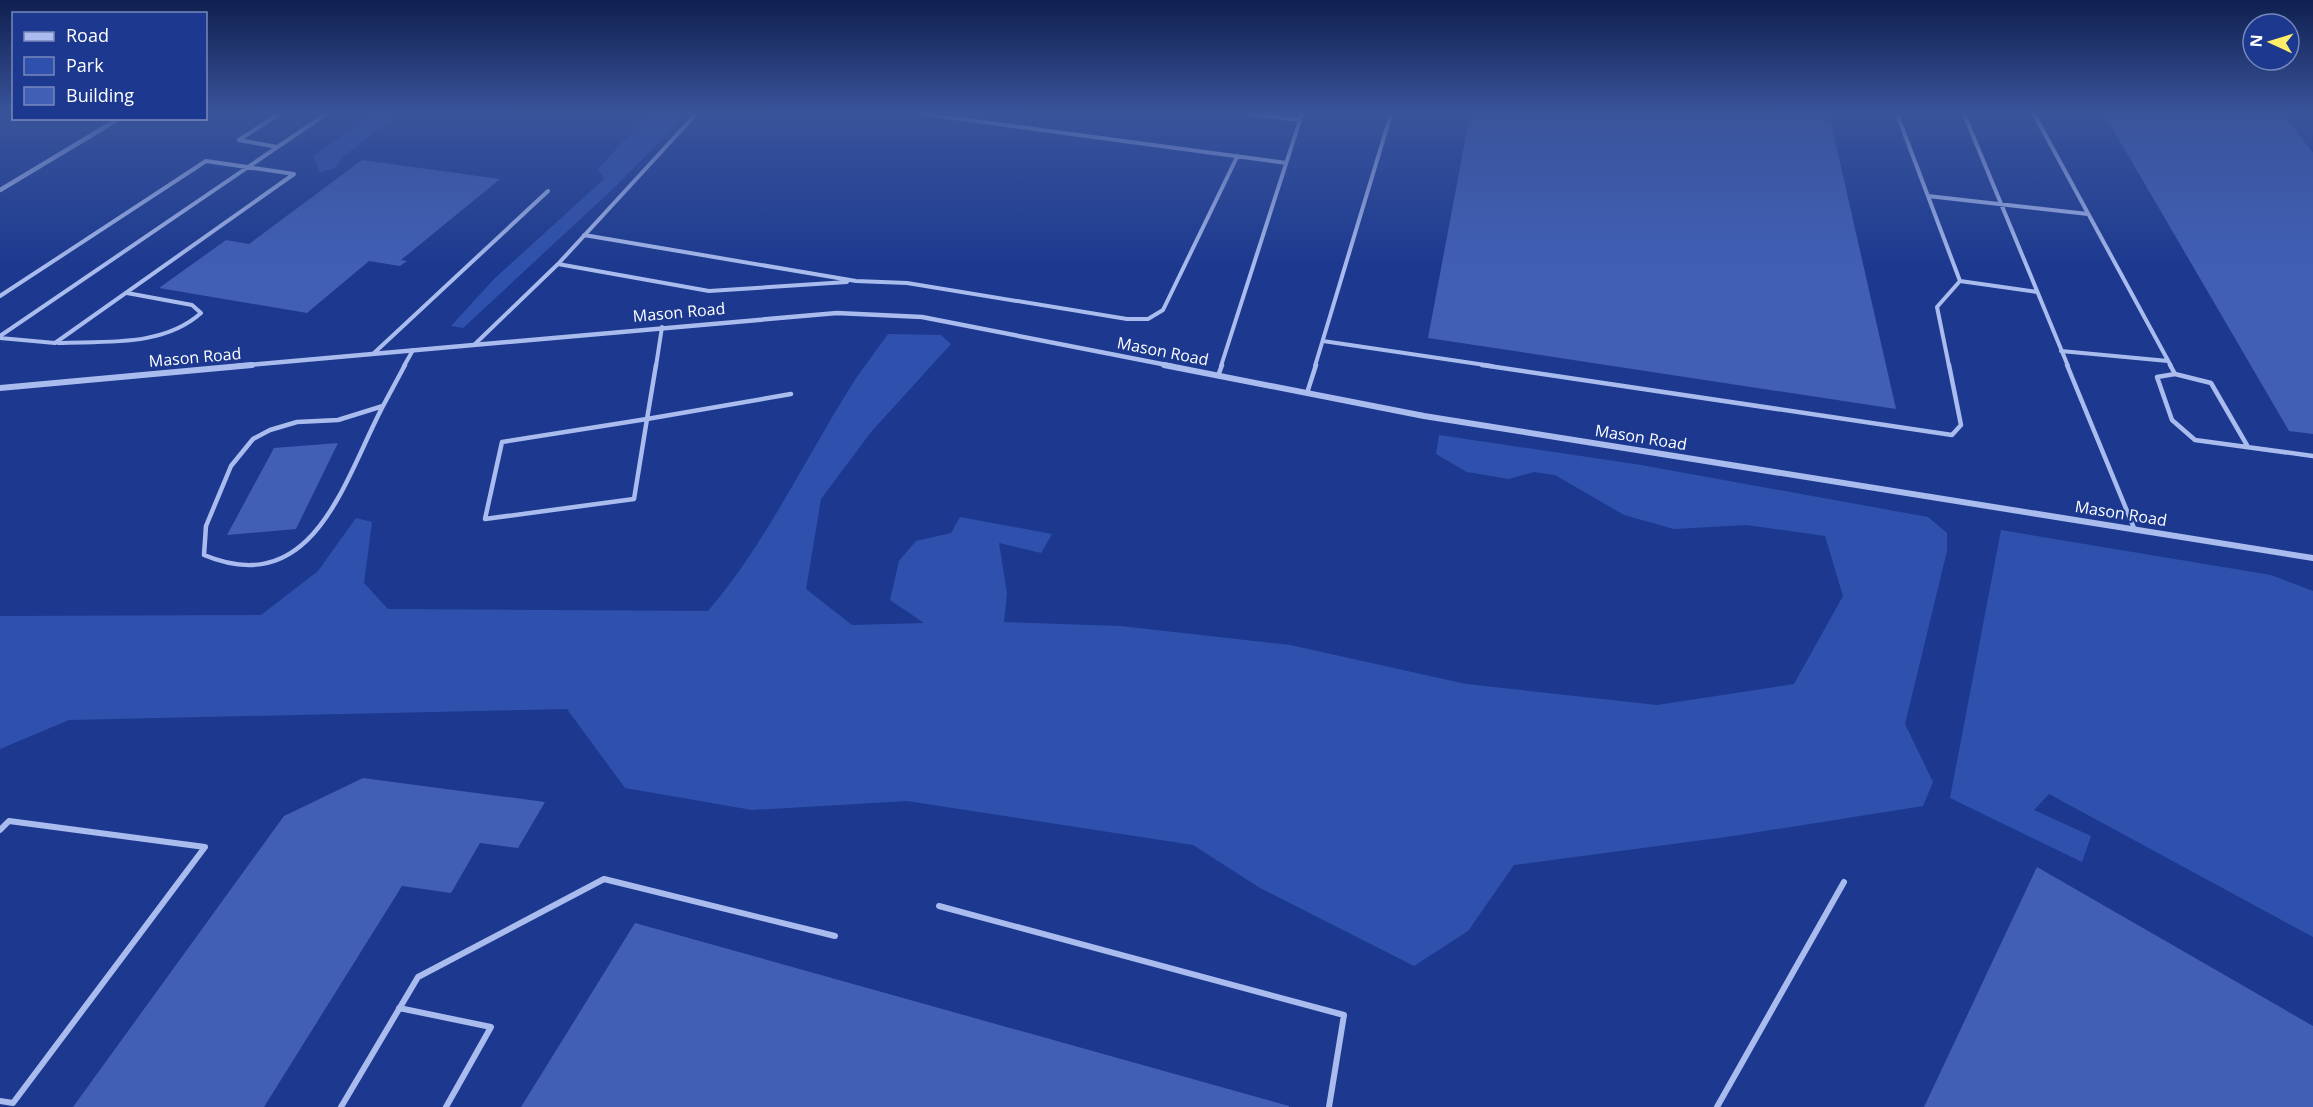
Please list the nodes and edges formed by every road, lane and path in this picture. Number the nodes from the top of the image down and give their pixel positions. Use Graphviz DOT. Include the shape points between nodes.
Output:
graph roads {
  1 [pos="41,166"];
  2 [pos="199,166"];
  3 [pos="239,166"];
  4 [pos="649,166"];
  5 [pos="1233,166"];
  6 [pos="1285,166"];
  7 [pos="1376,166"];
  8 [pos="1917,166"];
  9 [pos="1985,166"];
  10 [pos="2062,166"];
  11 [pos="249,167"];
  12 [pos="0,190"];
  13 [pos="548,191"];
  14 [pos="1928,196"];
  15 [pos="2000,204"];
  16 [pos="2088,214"];
  17 [pos="584,236"];
  18 [pos="558,264"];
  19 [pos="855,281"];
  20 [pos="1960,281"];
  21 [pos="2037,292"];
  22 [pos="126,293"];
  23 [pos="0,296"];
  24 [pos="662,327"];
  25 [pos="0,337"];
  26 [pos="1323,341"];
  27 [pos="55,343"];
  28 [pos="475,344"];
  29 [pos="413,350"];
  30 [pos="2061,351"];
  31 [pos="373,354"];
  32 [pos="2168,362"];
  33 [pos="2175,374"];
  34 [pos="1218,376"];
  35 [pos="0,388"];
  36 [pos="1307,393"];
  37 [pos="791,394"];
  38 [pos="384,406"];
  39 [pos="647,419"];
  40 [pos="2248,447"];
  41 [pos="2313,456"];
  42 [pos="2134,528"];
  43 [pos="2313,558"];
  44 [pos="0,830"];
  45 [pos="1844,882"];
  46 [pos="939,906"];
  47 [pos="835,936"];
  48 [pos="399,1008"];
  49 [pos="0,1101"];
  50 [pos="341,1107"];
  51 [pos="446,1107"];
  52 [pos="1329,1107"];
  53 [pos="1717,1107"];
  1 -- 12 [label="street"];
  2 -- 23 [label="lane"];
  3 -- 11 [label="lane"];
  4 -- 17 [label="lane"];
  5 -- 19 [label="lane" via="1163,310 1148,319 1127,319 907,283"];
  6 -- 34 [label="lane"];
  7 -- 26 [label="lane"];
  8 -- 14 [label="lane"];
  9 -- 15 [label="lane"];
  10 -- 16 [label="lane"];
  11 -- 22 [label="lane" via="294,174"];
  11 -- 25 [label="lane"];
  13 -- 31 [label="lane"];
  14 -- 15 [label="lane"];
  14 -- 20 [label="lane"];
  15 -- 16 [label="lane"];
  15 -- 21 [label="lane"];
  16 -- 32 [label="lane"];
  17 -- 18 [label="lane"];
  17 -- 19 [label="lane"];
  18 -- 19 [label="lane" via="709,291"];
  18 -- 28 [label="lane"];
  20 -- 21 [label="lane"];
  20 -- 26 [label="lane" via="1936,307 1961,425 1952,435"];
  21 -- 30 [label="lane"];
  22 -- 27 [label="lane"];
  22 -- 27 [label="lane" via="192,305 201,313 178,331 155,336"];
  24 -- 28 [label="street, Mason Road"];
  24 -- 34 [label="street, Mason Road" via="837,313 922,317"];
  24 -- 39 [label="lane"];
  25 -- 27 [label="lane"];
  26 -- 36 [label="lane"];
  28 -- 29 [label="street, Mason Road"];
  29 -- 31 [label="street, Mason Road"];
  29 -- 38 [label="lane"];
  30 -- 32 [label="lane"];
  30 -- 42 [label="lane"];
  31 -- 35 [label="street, Mason Road"];
  32 -- 33 [label="lane"];
  33 -- 40 [label="lane" via="2211,383"];
  33 -- 40 [label="lane" via="2157,377 2172,420 2195,440"];
  34 -- 36 [label="street, Mason Road"];
  36 -- 42 [label="street, Mason Road" via="1436,418"];
  37 -- 39 [label="lane"];
  38 -- 38 [label="lane" via="334,509 306,544 269,563 244,568 220,564 204,555 206,526 231,466 253,439 297,422 338,420"];
  39 -- 39 [label="lane" via="634,499 485,519 502,442"];
  40 -- 41 [label="lane"];
  42 -- 43 [label="street, Mason Road"];
  44 -- 49 [label="lane" via="9,821 205,847 13,1103"];
  45 -- 53 [label="lane"];
  46 -- 52 [label="lane" via="1344,1015"];
  47 -- 48 [label="lane" via="604,879 418,977"];
  48 -- 50 [label="lane"];
  48 -- 51 [label="lane" via="491,1027"];
}
